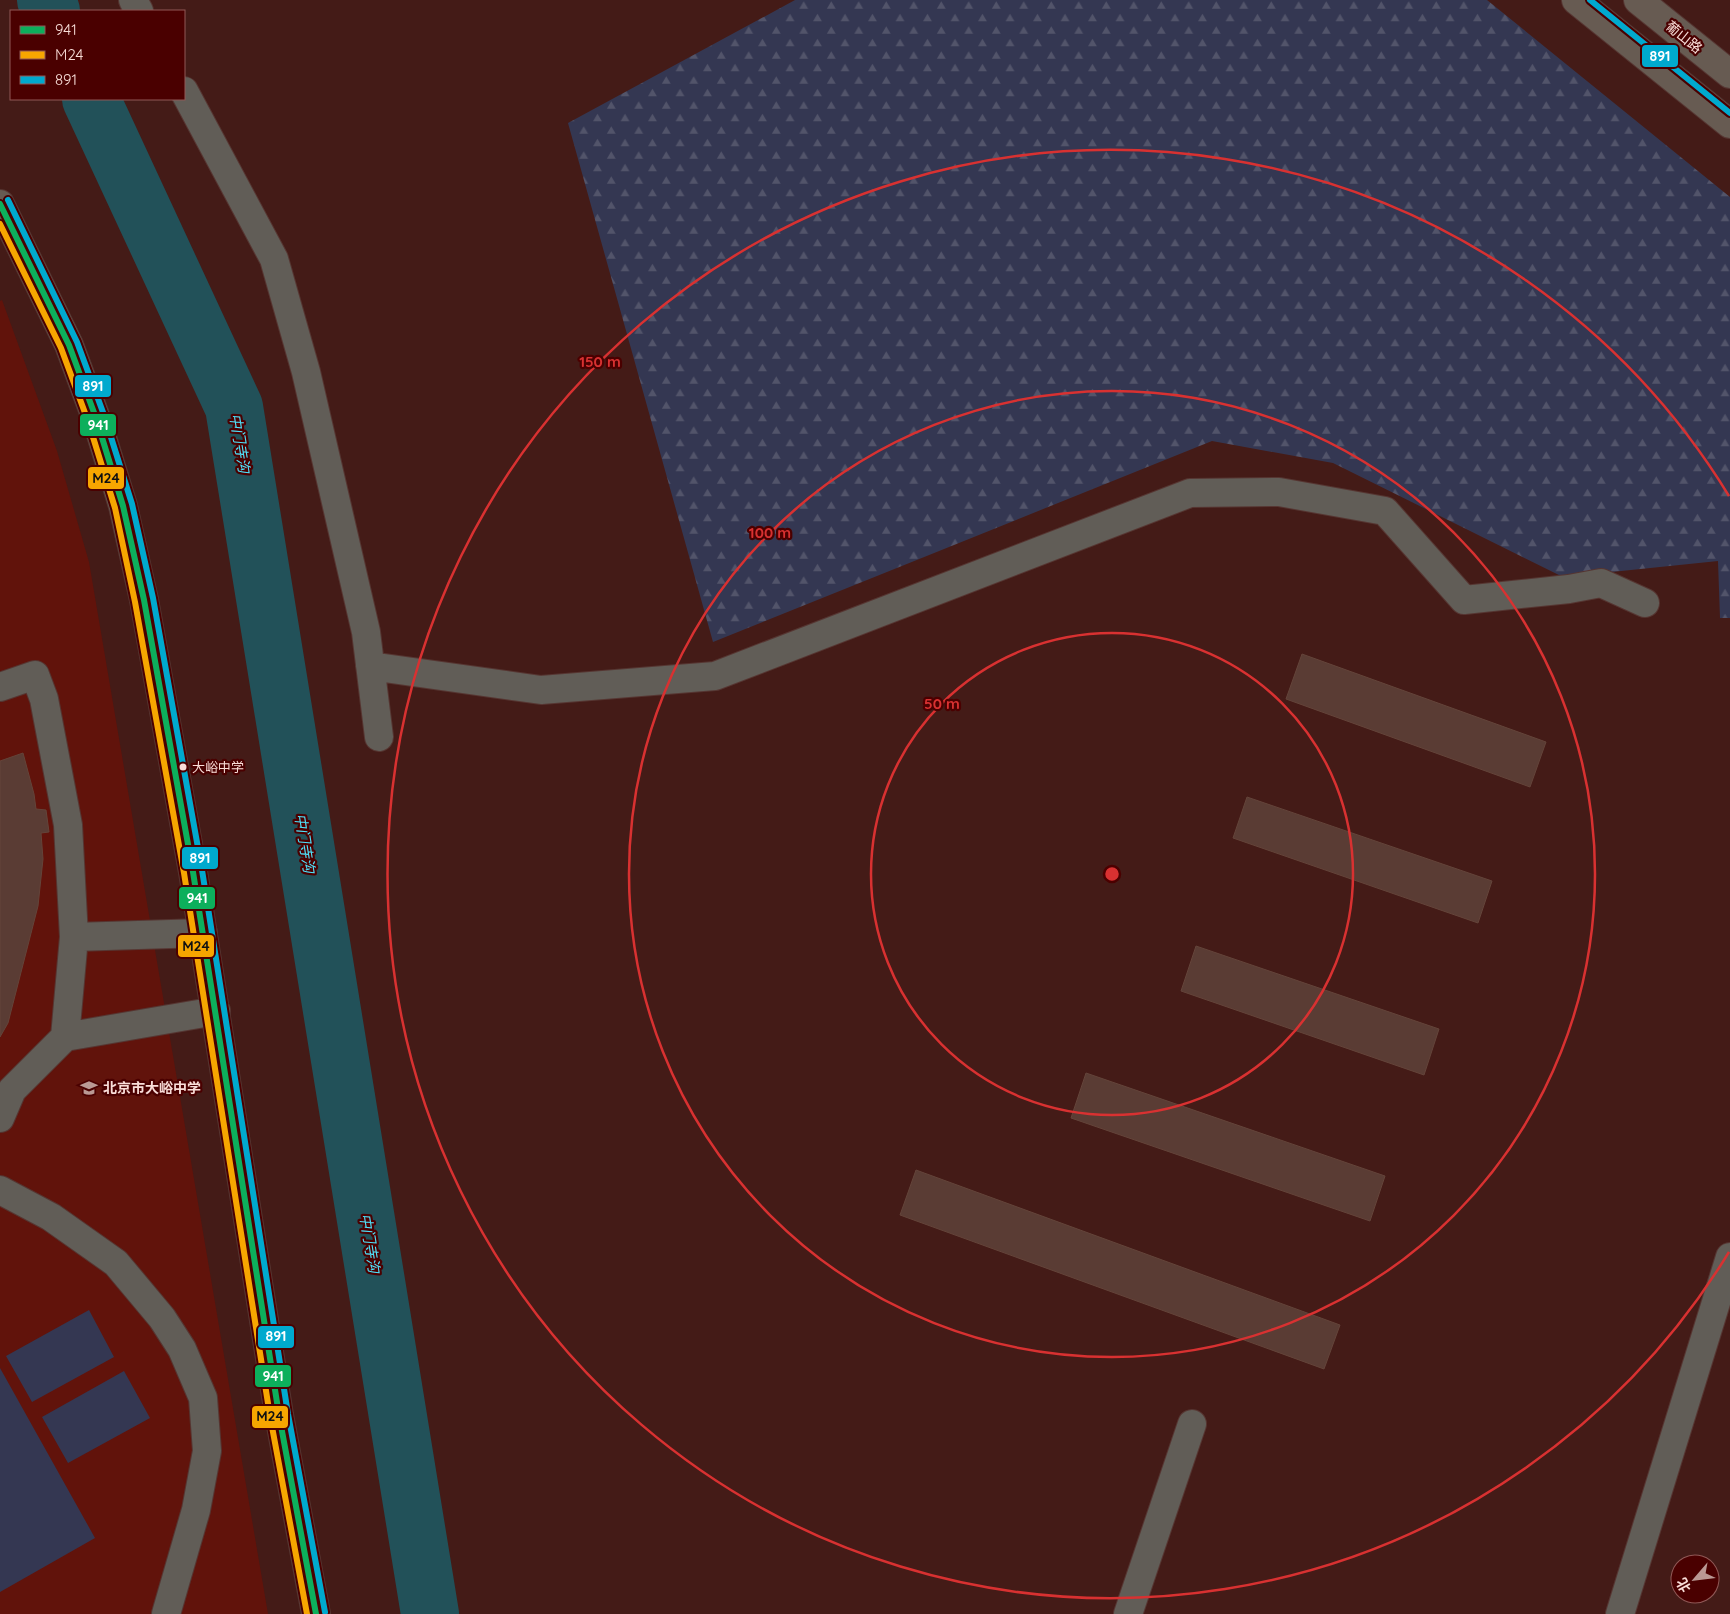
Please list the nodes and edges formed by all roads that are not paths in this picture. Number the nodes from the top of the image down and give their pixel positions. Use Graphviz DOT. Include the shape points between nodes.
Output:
graph roads {
  1 [pos="1576,0"];
  2 [pos="1638,0"];
  3 [pos="1730,74"];
  4 [pos="185,93"];
  5 [pos="1730,124"];
  6 [pos="0,204"];
  7 [pos="1645,603"];
  8 [pos="370,666"];
  9 [pos="0,687"];
  10 [pos="380,737"];
  11 [pos="202,933"];
  12 [pos="74,937"];
  13 [pos="216,1011"];
  14 [pos="65,1037"];
  15 [pos="0,1118"];
  16 [pos="0,1190"];
  17 [pos="1730,1257"];
  18 [pos="1192,1424"];
  19 [pos="166,1614"];
  20 [pos="316,1614"];
  21 [pos="1128,1614"];
  22 [pos="1620,1614"];
  1 -- 5 [label="main road"];
  2 -- 3 [label="main road, 葡山路"];
  4 -- 8 [label="street" via="274,259 306,372 366,632"];
  6 -- 11 [label="main road" via="69,345 123,506 144,600"];
  7 -- 8 [label="street" via="1602,583 1464,600 1386,511 1280,492 1190,493 715,676 541,690"];
  8 -- 10 [label="street"];
  9 -- 12 [label="street" via="35,675 44,699 68,825"];
  11 -- 12 [label="street"];
  11 -- 13 [label="main road"];
  12 -- 14 [label="street"];
  13 -- 14 [label="street"];
  13 -- 20 [label="main road" via="279,1415"];
  14 -- 15 [label="street" via="12,1090"];
  16 -- 19 [label="street" via="51,1217 116,1263 162,1318 182,1349 203,1398 207,1451 196,1510"];
  17 -- 22 [label="street"];
  18 -- 21 [label="street"];
}
